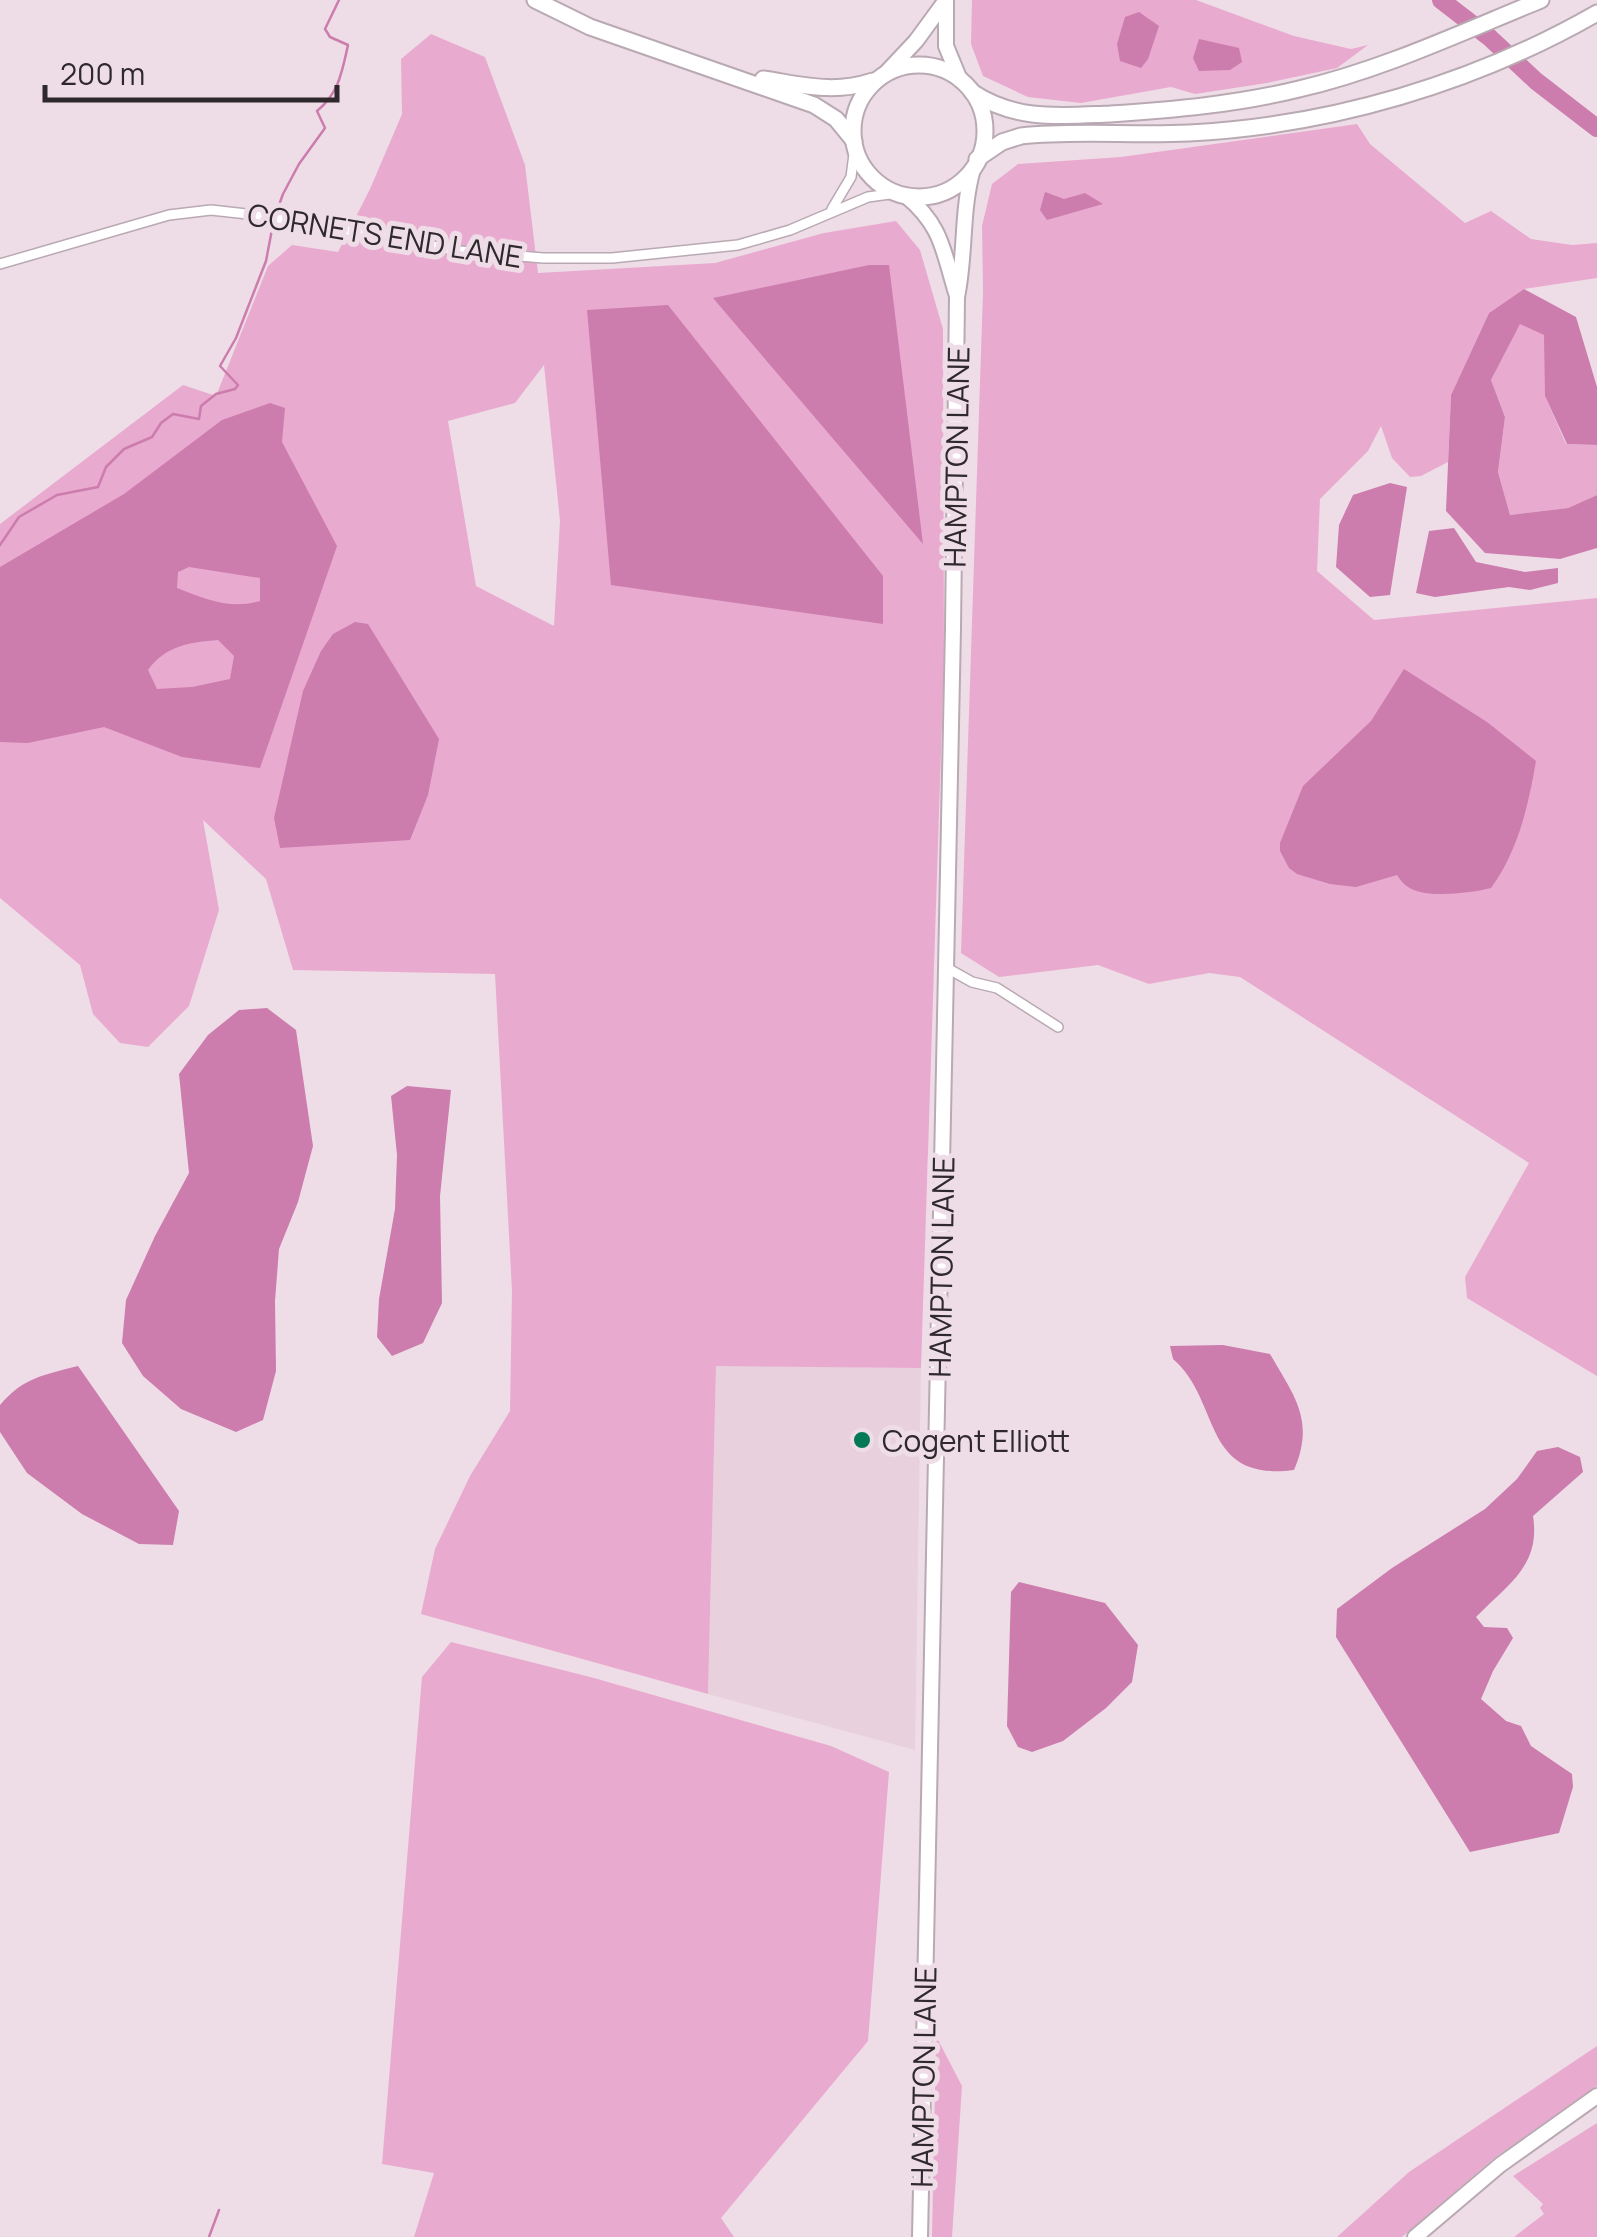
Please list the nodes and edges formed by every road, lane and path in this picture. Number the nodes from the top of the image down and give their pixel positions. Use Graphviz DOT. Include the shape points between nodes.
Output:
graph roads {
  1 [pos="535,0"];
  2 [pos="946,0"];
  3 [pos="1541,0"];
  4 [pos="1597,14"];
  5 [pos="712,70"];
  6 [pos="881,77"];
  7 [pos="966,86"];
  8 [pos="855,144"];
  9 [pos="975,164"];
  10 [pos="901,194"];
  11 [pos="830,211"];
  12 [pos="0,264"];
  13 [pos="957,297"];
  14 [pos="946,968"];
  15 [pos="1058,1026"];
  16 [pos="1597,2096"];
  17 [pos="920,2237"];
  18 [pos="1415,2237"];
  1 -- 5 [label="highway"];
  2 -- 6 [label="main road"];
  2 -- 7 [label="main road" via="946,46"];
  3 -- 7 [label="highway" via="1299,90 1213,104 1043,117 1010,111"];
  4 -- 9 [label="highway" via="1472,72 1360,108 1192,133 1021,136"];
  5 -- 6 [label="highway" via="828,90"];
  5 -- 8 [label="highway" via="814,105 836,119"];
  6 -- 7 [label="highway" via="922,65"];
  6 -- 8 [label="highway" via="858,107"];
  7 -- 9 [label="highway" via="984,121"];
  8 -- 10 [label="highway" via="866,170"];
  8 -- 11 [label="street" via="848,186"];
  9 -- 10 [label="highway" via="950,190"];
  9 -- 13 [label="main road, HAMPTON LANE" via="964,204"];
  10 -- 11 [label="street, CORNETS END LANE"];
  10 -- 13 [label="main road, HAMPTON LANE" via="938,230"];
  11 -- 12 [label="street, CORNETS END LANE" via="738,245 572,258 460,251 200,210"];
  13 -- 14 [label="main road, HAMPTON LANE"];
  14 -- 15 [label="street" via="997,988"];
  14 -- 17 [label="main road, HAMPTON LANE"];
  16 -- 18 [label="main road"];
}
